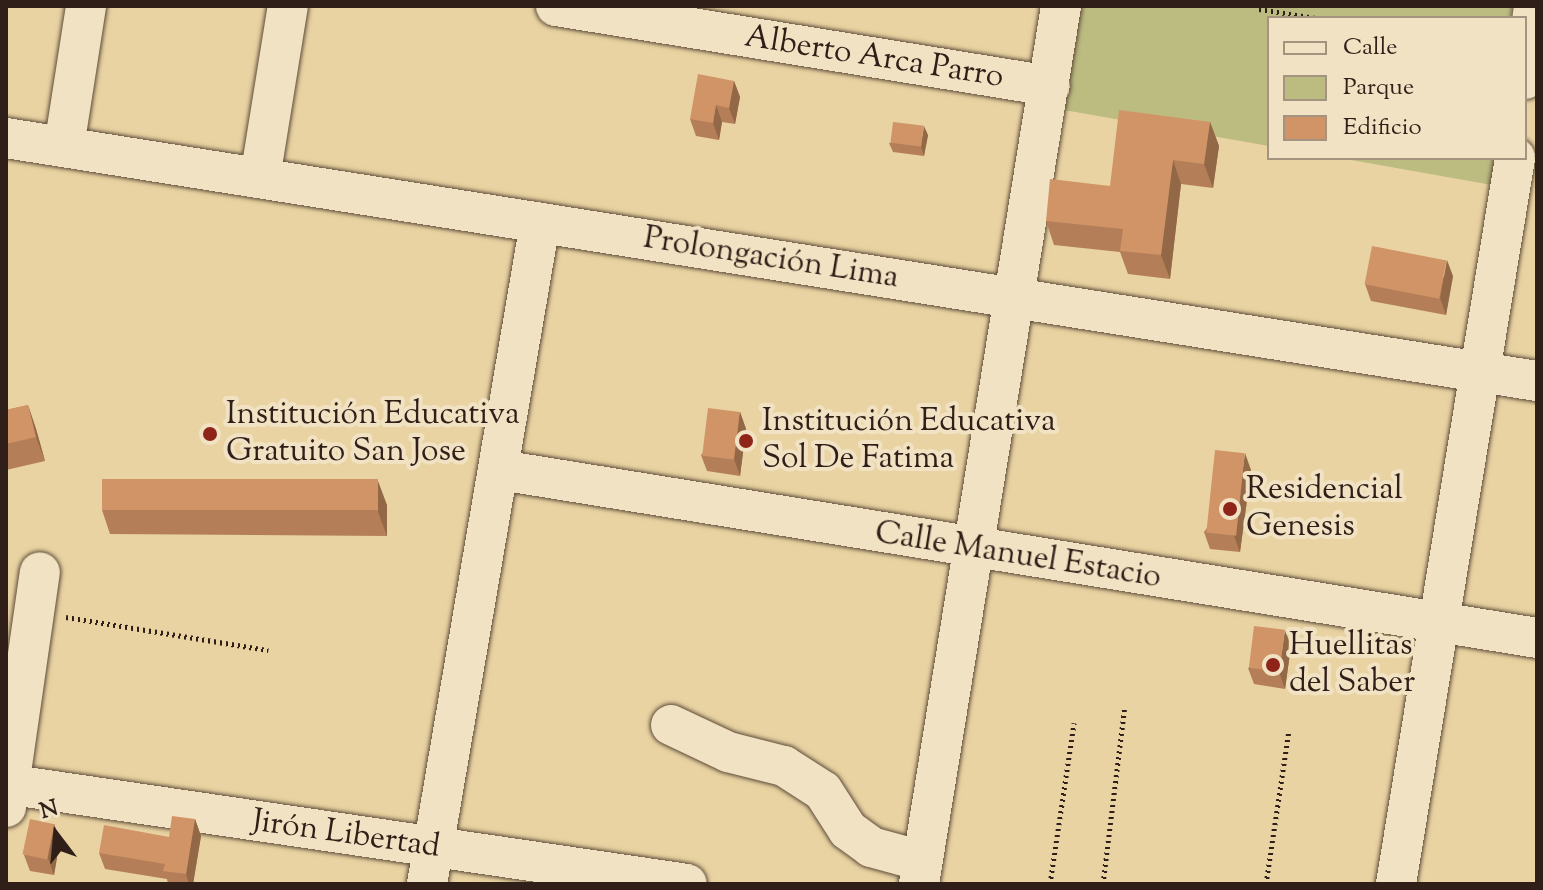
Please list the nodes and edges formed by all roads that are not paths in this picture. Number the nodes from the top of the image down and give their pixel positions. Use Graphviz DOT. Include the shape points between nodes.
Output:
graph roads {
  1 [pos="86,6"];
  2 [pos="288,6"];
  3 [pos="556,6"];
  4 [pos="1061,6"];
  5 [pos="1534,6"];
  6 [pos="1527,63"];
  7 [pos="1050,86"];
  8 [pos="6,138"];
  9 [pos="64,147"];
  10 [pos="1522,164"];
  11 [pos="260,178"];
  12 [pos="540,223"];
  13 [pos="1017,298"];
  14 [pos="1480,372"];
  15 [pos="1537,381"];
  16 [pos="500,470"];
  17 [pos="975,550"];
  18 [pos="40,572"];
  19 [pos="1439,621"];
  20 [pos="1537,638"];
  21 [pos="671,725"];
  22 [pos="7,792"];
  23 [pos="430,866"];
  24 [pos="920,873"];
  25 [pos="687,884"];
  26 [pos="1396,884"];
  1 -- 9 [label="street"];
  2 -- 11 [label="street"];
  3 -- 7 [label="street, Alberto Arca Parro"];
  4 -- 7 [label="street"];
  5 -- 6 [label="street"];
  7 -- 13 [label="street"];
  8 -- 9 [label="street, Prolongación Lima"];
  9 -- 11 [label="street, Prolongación Lima"];
  10 -- 14 [label="street"];
  11 -- 12 [label="street, Prolongación Lima"];
  12 -- 13 [label="street, Prolongación Lima"];
  12 -- 16 [label="street"];
  13 -- 14 [label="street, Prolongación Lima"];
  13 -- 17 [label="street"];
  14 -- 15 [label="street, Prolongación Lima"];
  14 -- 19 [label="street"];
  16 -- 17 [label="street, Calle Manuel Estacio"];
  16 -- 23 [label="street"];
  17 -- 19 [label="street, Calle Manuel Estacio"];
  17 -- 24 [label="street"];
  18 -- 22 [label="street"];
  19 -- 20 [label="street, Calle Manuel Estacio"];
  19 -- 26 [label="street"];
  21 -- 24 [label="street" via="728,752 784,766 823,791 848,830"];
  22 -- 23 [label="street, Jirón Libertad"];
  23 -- 25 [label="street, Jirón Libertad"];
}
